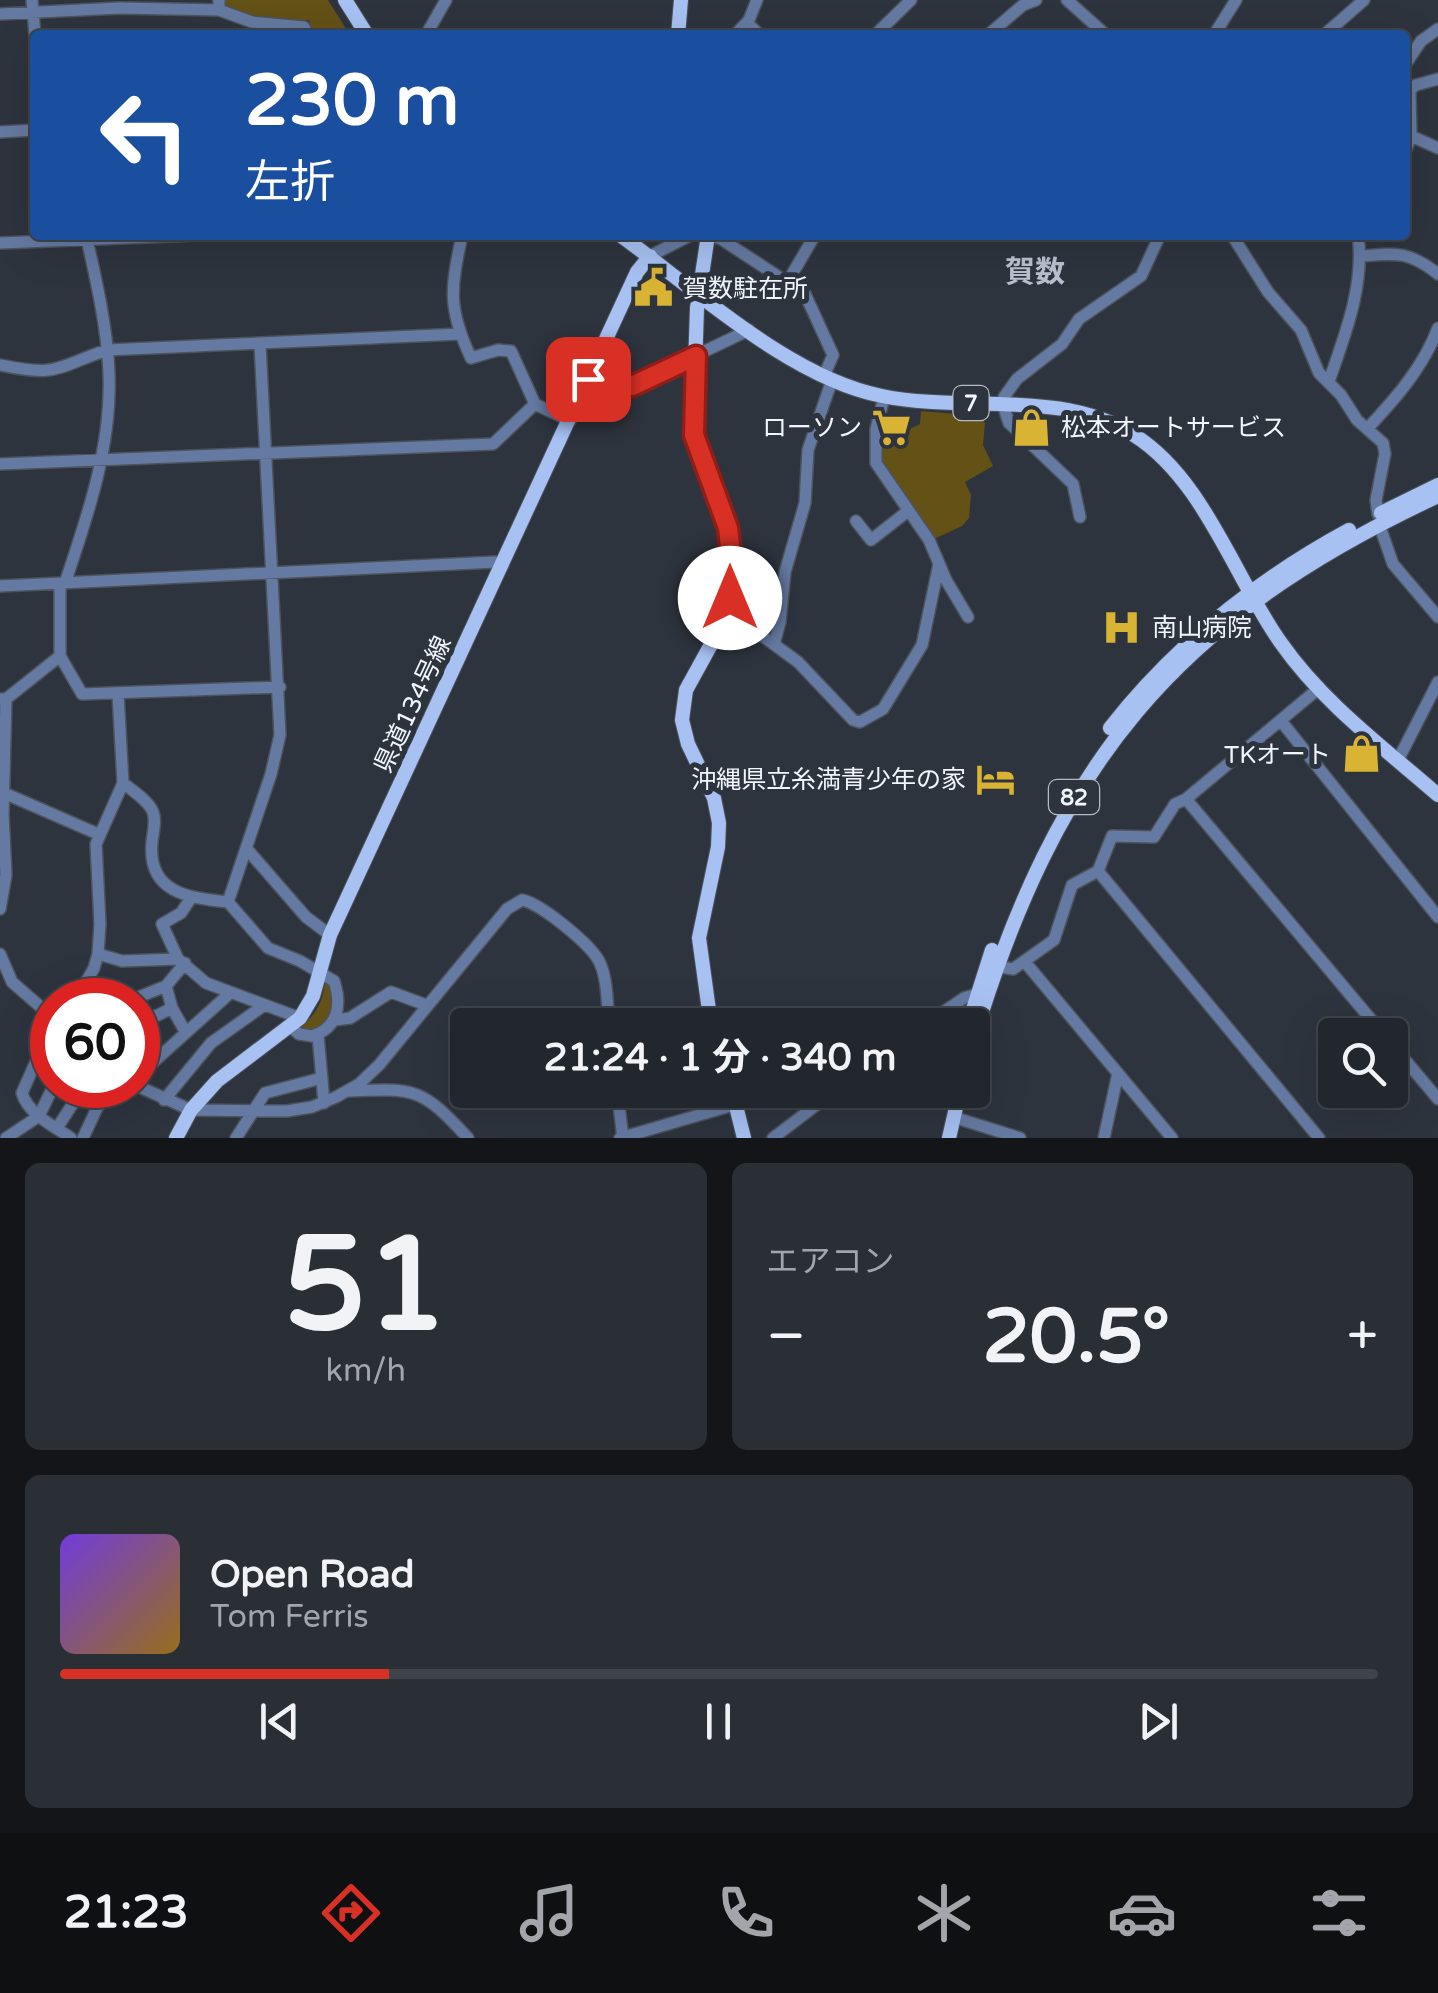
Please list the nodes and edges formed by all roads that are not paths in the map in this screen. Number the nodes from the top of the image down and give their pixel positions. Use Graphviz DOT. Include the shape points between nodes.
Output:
graph roads {
  1 [pos="345,0"];
  2 [pos="446,0"];
  3 [pos="681,0"];
  4 [pos="757,0"];
  5 [pos="911,0"];
  6 [pos="1067,0"];
  7 [pos="1236,0"];
  8 [pos="1364,0"];
  9 [pos="1025,2"];
  10 [pos="219,5"];
  11 [pos="32,6"];
  12 [pos="0,14"];
  13 [pos="747,23"];
  14 [pos="1438,29"];
  15 [pos="305,30"];
  16 [pos="364,30"];
  17 [pos="429,30"];
  18 [pos="678,30"];
  19 [pos="740,30"];
  20 [pos="755,30"];
  21 [pos="880,30"];
  22 [pos="994,30"];
  23 [pos="1100,30"];
  24 [pos="1217,30"];
  25 [pos="1330,30"];
  26 [pos="1410,58"];
  27 [pos="1438,79"];
  28 [pos="1410,90"];
  29 [pos="1410,125"];
  30 [pos="30,130"];
  31 [pos="0,132"];
  32 [pos="1411,136"];
  33 [pos="1438,148"];
  34 [pos="43,240"];
  35 [pos="87,240"];
  36 [pos="461,240"];
  37 [pos="627,240"];
  38 [pos="681,240"];
  39 [pos="714,240"];
  40 [pos="721,240"];
  41 [pos="812,240"];
  42 [pos="1158,240"];
  43 [pos="1235,240"];
  44 [pos="1359,240"];
  45 [pos="0,243"];
  46 [pos="650,256"];
  47 [pos="1361,256"];
  48 [pos="1438,274"];
  49 [pos="788,281"];
  50 [pos="698,292"];
  51 [pos="1438,328"];
  52 [pos="749,330"];
  53 [pos="460,334"];
  54 [pos="260,344"];
  55 [pos="107,350"];
  56 [pos="696,356"];
  57 [pos="0,365"];
  58 [pos="828,378"];
  59 [pos="588,379"];
  60 [pos="1329,381"];
  61 [pos="884,396"];
  62 [pos="534,404"];
  63 [pos="1002,406"];
  64 [pos="570,420"];
  65 [pos="1366,429"];
  66 [pos="267,454"];
  67 [pos="102,460"];
  68 [pos="0,464"];
  69 [pos="1438,485"];
  70 [pos="1438,496"];
  71 [pos="908,511"];
  72 [pos="1080,517"];
  73 [pos="1378,519"];
  74 [pos="856,521"];
  75 [pos="939,564"];
  76 [pos="503,565"];
  77 [pos="272,572"];
  78 [pos="62,583"];
  79 [pos="0,586"];
  80 [pos="1251,596"];
  81 [pos="727,610"];
  82 [pos="968,617"];
  83 [pos="1438,617"];
  84 [pos="774,644"];
  85 [pos="60,656"];
  86 [pos="1438,682"];
  87 [pos="280,687"];
  88 [pos="1318,689"];
  89 [pos="118,694"];
  90 [pos="3,699"];
  91 [pos="1280,721"];
  92 [pos="1398,760"];
  93 [pos="123,783"];
  94 [pos="4,793"];
  95 [pos="1438,794"];
  96 [pos="1186,799"];
  97 [pos="98,834"];
  98 [pos="246,848"];
  99 [pos="1098,870"];
  100 [pos="191,898"];
  101 [pos="228,902"];
  102 [pos="0,909"];
  103 [pos="1438,916"];
  104 [pos="330,935"];
  105 [pos="0,954"];
  106 [pos="98,954"];
  107 [pos="182,960"];
  108 [pos="1026,962"];
  109 [pos="988,965"];
  110 [pos="320,971"];
  111 [pos="88,978"];
  112 [pos="166,986"];
  113 [pos="160,988"];
  114 [pos="230,994"];
  115 [pos="977,994"];
  116 [pos="30,998"];
  117 [pos="426,1005"];
  118 [pos="263,1006"];
  119 [pos="172,1008"];
  120 [pos="607,1008"];
  121 [pos="709,1008"];
  122 [pos="949,1008"];
  123 [pos="973,1008"];
  124 [pos="979,1008"];
  125 [pos="160,1014"];
  126 [pos="1370,1018"];
  127 [pos="335,1020"];
  128 [pos="295,1022"];
  129 [pos="186,1033"];
  130 [pos="318,1035"];
  131 [pos="160,1056"];
  132 [pos="1408,1064"];
  133 [pos="1118,1073"];
  134 [pos="30,1076"];
  135 [pos="322,1078"];
  136 [pos="349,1091"];
  137 [pos="160,1098"];
  138 [pos="164,1100"];
  139 [pos="1438,1100"];
  140 [pos="324,1102"];
  141 [pos="30,1108"];
  142 [pos="30,1108"];
  143 [pos="43,1108"];
  144 [pos="69,1108"];
  145 [pos="97,1108"];
  146 [pos="619,1108"];
  147 [pos="703,1108"];
  148 [pos="737,1108"];
  149 [pos="812,1108"];
  150 [pos="946,1108"];
  151 [pos="955,1108"];
  152 [pos="191,1110"];
  153 [pos="256,1110"];
  154 [pos="39,1116"];
  155 [pos="953,1117"];
  156 [pos="56,1128"];
  157 [pos="622,1137"];
  158 [pos="6,1138"];
  159 [pos="71,1138"];
  160 [pos="83,1138"];
  161 [pos="176,1138"];
  162 [pos="236,1138"];
  163 [pos="468,1138"];
  164 [pos="744,1138"];
  165 [pos="773,1138"];
  166 [pos="939,1138"];
  167 [pos="949,1138"];
  168 [pos="1020,1138"];
  169 [pos="1104,1138"];
  170 [pos="1172,1138"];
  171 [pos="1319,1138"];
  1 -- 16 [label="main road"];
  2 -- 17 [label="street"];
  3 -- 18 [label="main road"];
  4 -- 13 [label="street"];
  5 -- 21 [label="street"];
  6 -- 23 [label="street"];
  7 -- 24 [label="street"];
  8 -- 25 [label="street"];
  9 -- 22 [label="street"];
  10 -- 11 [label="street"];
  10 -- 15 [label="street" via="252,22"];
  11 -- 12 [label="street"];
  13 -- 19 [label="street"];
  13 -- 20 [label="street"];
  14 -- 26 [label="street"];
  27 -- 28 [label="street"];
  29 -- 32 [label="street"];
  30 -- 31 [label="street"];
  32 -- 33 [label="street"];
  34 -- 45 [label="street"];
  35 -- 55 [label="street"];
  36 -- 53 [label="street" via="451,284"];
  37 -- 46 [label="main road, 7"];
  38 -- 46 [label="street"];
  39 -- 50 [label="main road"];
  40 -- 49 [label="street"];
  41 -- 49 [label="street"];
  42 -- 63 [label="street" via="1141,276 1079,319 1062,344 1008,389"];
  43 -- 60 [label="street"];
  44 -- 47 [label="street"];
  46 -- 50 [label="main road, 7"];
  46 -- 59 [label="main road, 県道134号線"];
  47 -- 48 [label="street" via="1398,253"];
  47 -- 60 [label="street"];
  49 -- 58 [label="street" via="805,294 833,355"];
  50 -- 52 [label="main road, 7"];
  50 -- 56 [label="main road"];
  51 -- 65 [label="street" via="1394,402"];
  52 -- 56 [label="street"];
  52 -- 58 [label="main road, 7"];
  53 -- 54 [label="street"];
  53 -- 62 [label="street" via="471,358 510,351"];
  54 -- 55 [label="street"];
  54 -- 66 [label="street"];
  55 -- 57 [label="street" via="44,373"];
  55 -- 67 [label="street"];
  56 -- 59 [label="street" via="632,386"];
  56 -- 81 [label="main road" via="694,435 728,528"];
  58 -- 61 [label="main road, 7"];
  58 -- 84 [label="street" via="808,450 805,503"];
  59 -- 64 [label="main road, 県道134号線"];
  60 -- 65 [label="street"];
  61 -- 63 [label="main road, 7"];
  61 -- 71 [label="street" via="876,462"];
  62 -- 64 [label="street"];
  62 -- 66 [label="street" via="493,444"];
  63 -- 72 [label="street" via="1014,430 1073,484"];
  63 -- 80 [label="main road, 7" via="1084,414 1143,441 1188,487"];
  64 -- 76 [label="main road, 県道134号線"];
  65 -- 73 [label="street" via="1385,448"];
  66 -- 67 [label="street"];
  66 -- 77 [label="street"];
  67 -- 68 [label="street"];
  67 -- 78 [label="street"];
  69 -- 73 [label="main road, 82"];
  70 -- 73 [label="main road, 82"];
  71 -- 74 [label="street" via="871,540"];
  71 -- 75 [label="street"];
  73 -- 80 [label="main road, 82"];
  73 -- 83 [label="street" via="1394,564"];
  75 -- 82 [label="street"];
  75 -- 84 [label="street" via="922,645 889,702 868,720 852,720"];
  76 -- 77 [label="street"];
  76 -- 104 [label="main road, 県道134号線"];
  77 -- 78 [label="street"];
  77 -- 87 [label="street"];
  78 -- 79 [label="street"];
  78 -- 85 [label="street"];
  80 -- 88 [label="main road, 7"];
  80 -- 109 [label="main road, 82" via="1168,677 1100,757"];
  81 -- 84 [label="street"];
  81 -- 121 [label="main road" via="682,710 719,823 699,938"];
  85 -- 89 [label="street" via="82,694"];
  85 -- 90 [label="street"];
  86 -- 92 [label="street"];
  87 -- 89 [label="street"];
  87 -- 98 [label="street" via="272,774"];
  88 -- 91 [label="street"];
  88 -- 92 [label="main road, 7"];
  89 -- 93 [label="street"];
  90 -- 94 [label="street"];
  91 -- 96 [label="street"];
  91 -- 103 [label="street"];
  92 -- 95 [label="main road, 7"];
  93 -- 97 [label="street"];
  93 -- 100 [label="street" via="155,816 152,866 167,885"];
  94 -- 97 [label="street"];
  94 -- 102 [label="street"];
  96 -- 99 [label="street" via="1175,804 1154,838 1112,836"];
  96 -- 126 [label="street"];
  97 -- 106 [label="street"];
  98 -- 101 [label="street"];
  98 -- 104 [label="street"];
  99 -- 108 [label="street" via="1072,885 1054,940"];
  99 -- 171 [label="street"];
  100 -- 101 [label="street"];
  100 -- 107 [label="street" via="162,924"];
  101 -- 110 [label="street" via="268,948"];
  104 -- 110 [label="main road, 県道134号線"];
  105 -- 116 [label="street" via="12,982"];
  106 -- 107 [label="street" via="122,961"];
  106 -- 111 [label="street"];
  107 -- 112 [label="street"];
  107 -- 114 [label="street"];
  108 -- 109 [label="street" via="1014,969"];
  108 -- 133 [label="street"];
  109 -- 115 [label="main road, 82"];
  109 -- 124 [label="main road, 82"];
  110 -- 127 [label="street" via="334,981"];
  110 -- 128 [label="main road, 県道134号線"];
  112 -- 113 [label="street"];
  112 -- 119 [label="street"];
  114 -- 118 [label="street"];
  114 -- 129 [label="street"];
  115 -- 122 [label="street"];
  115 -- 123 [label="main road, 82"];
  117 -- 120 [label="street" via="507,908 527,901 597,957"];
  117 -- 127 [label="street" via="390,992 350,1018"];
  117 -- 136 [label="street"];
  118 -- 128 [label="street"];
  118 -- 138 [label="street" via="212,1042"];
  119 -- 125 [label="street"];
  119 -- 129 [label="street"];
  127 -- 130 [label="street"];
  128 -- 130 [label="street" via="305,1036"];
  128 -- 152 [label="main road" via="217,1080"];
  129 -- 131 [label="street"];
  130 -- 135 [label="street"];
  132 -- 139 [label="street"];
  133 -- 169 [label="street"];
  133 -- 170 [label="street"];
  134 -- 142 [label="street" via="22,1093"];
  135 -- 140 [label="street"];
  135 -- 153 [label="street" via="266,1093"];
  136 -- 140 [label="street"];
  136 -- 163 [label="street" via="420,1094"];
  137 -- 138 [label="street"];
  138 -- 152 [label="street"];
  140 -- 153 [label="street"];
  141 -- 154 [label="street"];
  143 -- 154 [label="street"];
  144 -- 156 [label="street"];
  145 -- 160 [label="street"];
  146 -- 157 [label="street"];
  147 -- 157 [label="street"];
  148 -- 164 [label="main road"];
  149 -- 165 [label="street"];
  150 -- 166 [label="main road"];
  151 -- 155 [label="main road"];
  152 -- 153 [label="street"];
  152 -- 161 [label="main road"];
  153 -- 162 [label="street"];
  154 -- 156 [label="street"];
  154 -- 158 [label="street"];
  155 -- 167 [label="main road"];
  155 -- 168 [label="street"];
  156 -- 159 [label="street"];
}
